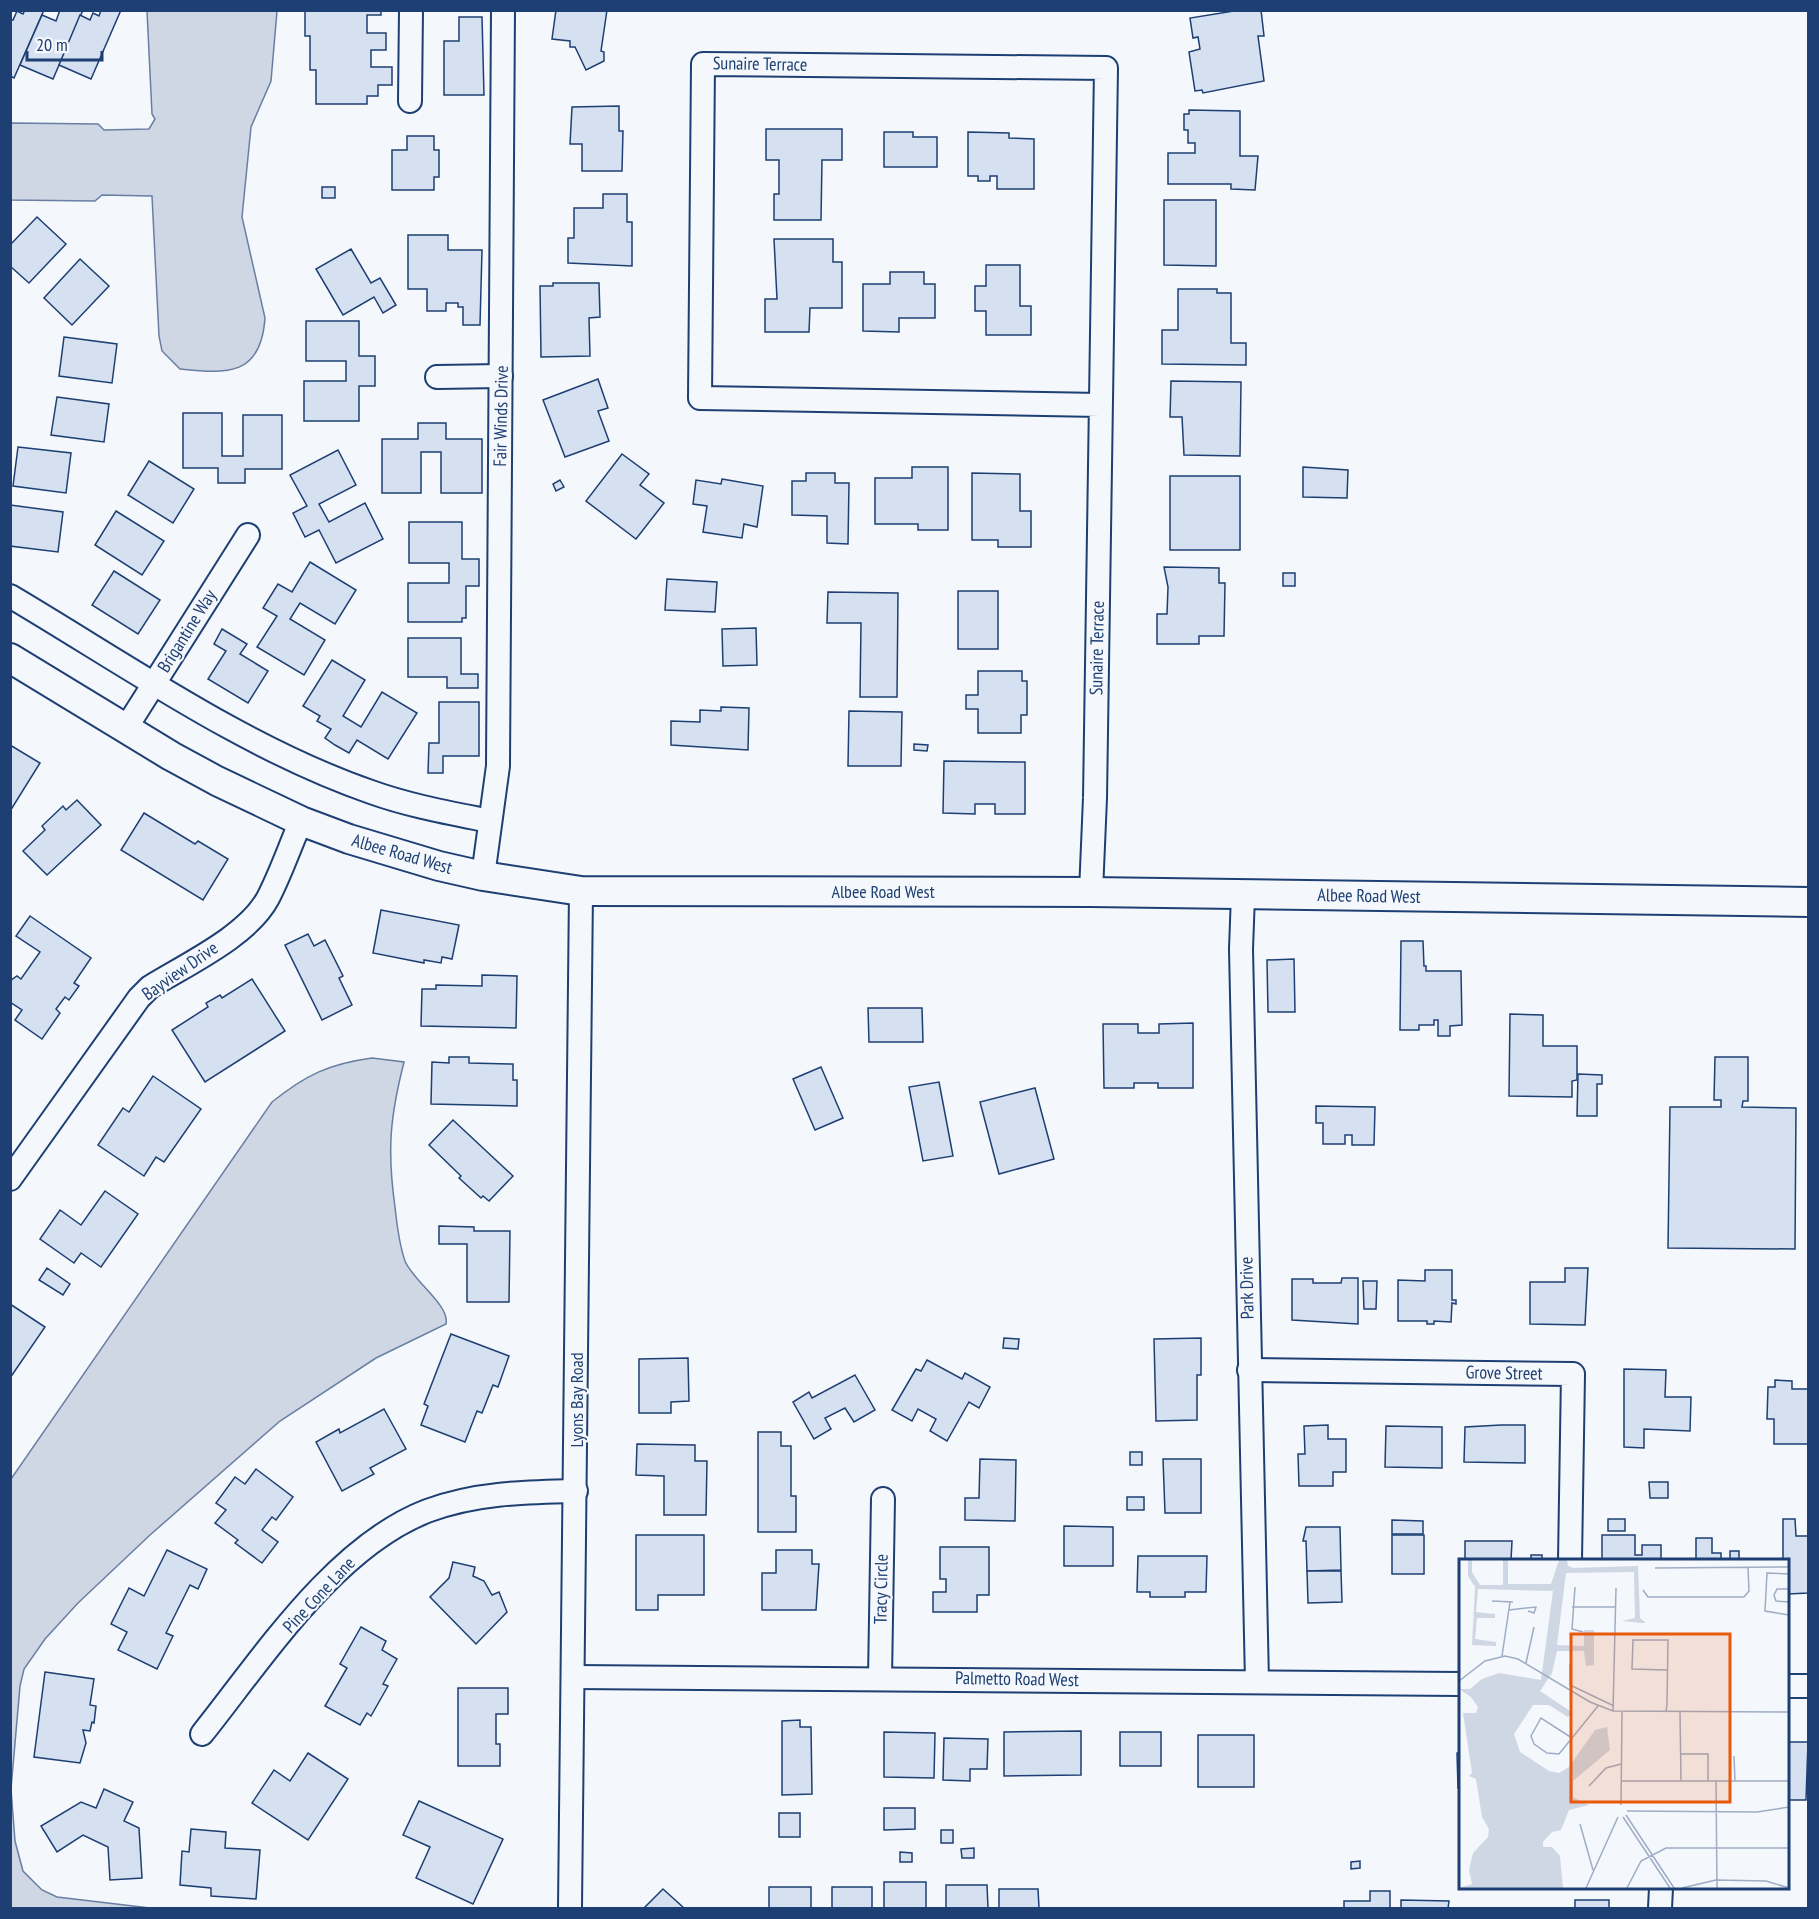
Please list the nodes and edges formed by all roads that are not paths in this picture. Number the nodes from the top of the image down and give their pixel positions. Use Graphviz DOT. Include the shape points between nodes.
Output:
graph roads {
  1 [pos="411,10"];
  2 [pos="503,10"];
  3 [pos="410,101"];
  4 [pos="501,376"];
  5 [pos="437,377"];
  6 [pos="1100,405"];
  7 [pos="248,535"];
  8 [pos="10,596"];
  9 [pos="10,658"];
  10 [pos="155,682"];
  11 [pos="126,728"];
  12 [pos="301,820"];
  13 [pos="490,820"];
  14 [pos="483,876"];
  15 [pos="581,891"];
  16 [pos="1091,892"];
  17 [pos="1243,895"];
  18 [pos="1809,902"];
  19 [pos="10,1179"];
  20 [pos="1249,1370"];
  21 [pos="576,1491"];
  22 [pos="883,1499"];
  23 [pos="1570,1559"];
  24 [pos="574,1677"];
  25 [pos="880,1678"];
  26 [pos="1257,1682"];
  27 [pos="1459,1684"];
  28 [pos="1789,1686"];
  29 [pos="1809,1686"];
  30 [pos="201,1734"];
  31 [pos="1661,1889"];
  32 [pos="570,1908"];
  33 [pos="1660,1908"];
  1 -- 3 [label="street"];
  2 -- 4 [label="street, Fair Winds Drive"];
  4 -- 5 [label="street"];
  4 -- 13 [label="street, Fair Winds Drive" via="498,766"];
  6 -- 6 [label="street, Sunaire Terrace" via="1106,68 703,64 700,398"];
  6 -- 16 [label="street, Sunaire Terrace"];
  7 -- 10 [label="street, Brigantine Way"];
  8 -- 10 [label="street"];
  9 -- 11 [label="street, Albee Road West"];
  10 -- 11 [label="street, Brigantine Way"];
  10 -- 13 [label="street" via="239,734 334,778 410,805"];
  11 -- 12 [label="street, Albee Road West" via="217,781"];
  12 -- 14 [label="street, Albee Road West" via="392,852"];
  12 -- 19 [label="street, Bayview Drive" via="268,899 255,916 238,932 150,987 139,998"];
  13 -- 14 [label="street, Fair Winds Drive"];
  14 -- 15 [label="street, Albee Road West"];
  15 -- 16 [label="street, Albee Road West"];
  15 -- 21 [label="street, Lyons Bay Road"];
  16 -- 17 [label="street, Albee Road West"];
  17 -- 18 [label="street, Albee Road West"];
  17 -- 20 [label="street, Park Drive"];
  20 -- 23 [label="street, Grove Street" via="1573,1374"];
  20 -- 26 [label="street, Park Drive"];
  21 -- 24 [label="street, Lyons Bay Road"];
  21 -- 30 [label="street, Pine Cone Lane" via="501,1493 426,1512 394,1528 356,1555 310,1600"];
  22 -- 25 [label="street, Tracy Circle"];
  24 -- 25 [label="street, Palmetto Road West"];
  24 -- 32 [label="street, Lyons Bay Road"];
  25 -- 26 [label="street, Palmetto Road West"];
  26 -- 27 [label="street, Palmetto Road West"];
  28 -- 29 [label="street"];
  31 -- 33 [label="street"];
}
